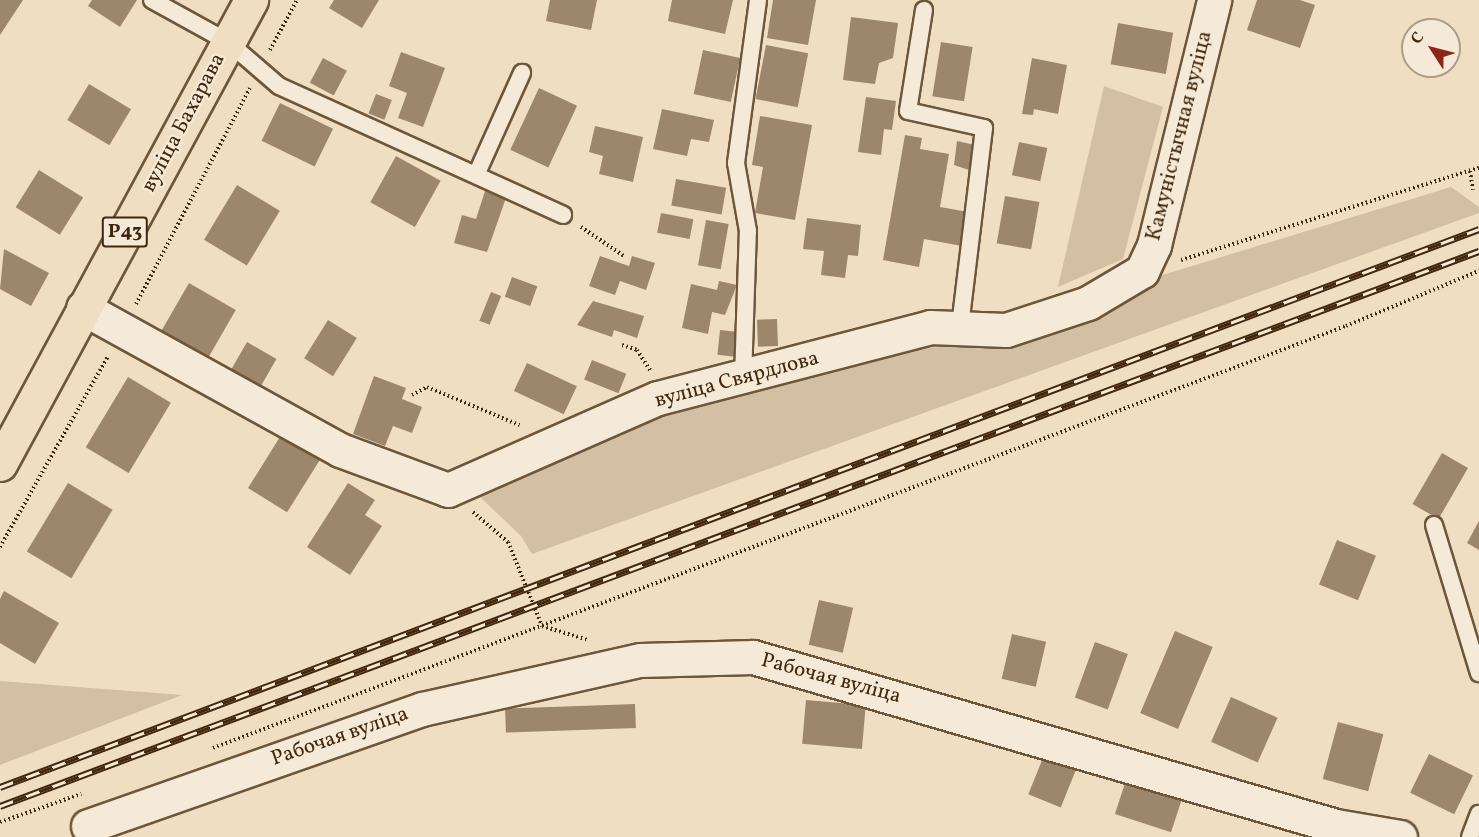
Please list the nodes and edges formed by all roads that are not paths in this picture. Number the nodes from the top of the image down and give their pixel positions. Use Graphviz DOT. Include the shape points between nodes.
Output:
graph roads {
  1 [pos="152,0"];
  2 [pos="251,0"];
  3 [pos="758,0"];
  4 [pos="1214,0"];
  5 [pos="924,10"];
  6 [pos="228,42"];
  7 [pos="522,73"];
  8 [pos="477,173"];
  9 [pos="563,215"];
  10 [pos="1143,271"];
  11 [pos="83,308"];
  12 [pos="960,326"];
  13 [pos="743,380"];
  14 [pos="0,464"];
  15 [pos="1434,525"];
  16 [pos="1479,673"];
  17 [pos="1479,814"];
  18 [pos="88,826"];
  19 [pos="1331,832"];
  20 [pos="1400,837"];
  21 [pos="1470,837"];
  1 -- 6 [label="lane"];
  2 -- 6 [label="main road, вуліца Бахарава / Р43"];
  3 -- 13 [label="lane" via="736,163 748,231"];
  4 -- 10 [label="street, Камуністычная вуліца" via="1154,245"];
  5 -- 12 [label="lane" via="908,111 984,128"];
  6 -- 8 [label="lane" via="279,86"];
  6 -- 11 [label="main road, вуліца Бахарава / Р43"];
  7 -- 8 [label="lane"];
  8 -- 9 [label="lane"];
  10 -- 12 [label="street, вуліца Свярдлова" via="1088,303 1006,330"];
  11 -- 13 [label="street, вуліца Свярдлова" via="340,450 448,490 658,398"];
  11 -- 14 [label="main road, вуліца Бахарава / Р43"];
  12 -- 13 [label="street, вуліца Свярдлова" via="930,327"];
  15 -- 16 [label="lane"];
  17 -- 21 [label="lane"];
  18 -- 19 [label="street, Рабочая вуліца" via="422,709 640,660 753,657"];
  19 -- 20 [label="street, Рабочая вуліца"];
}
